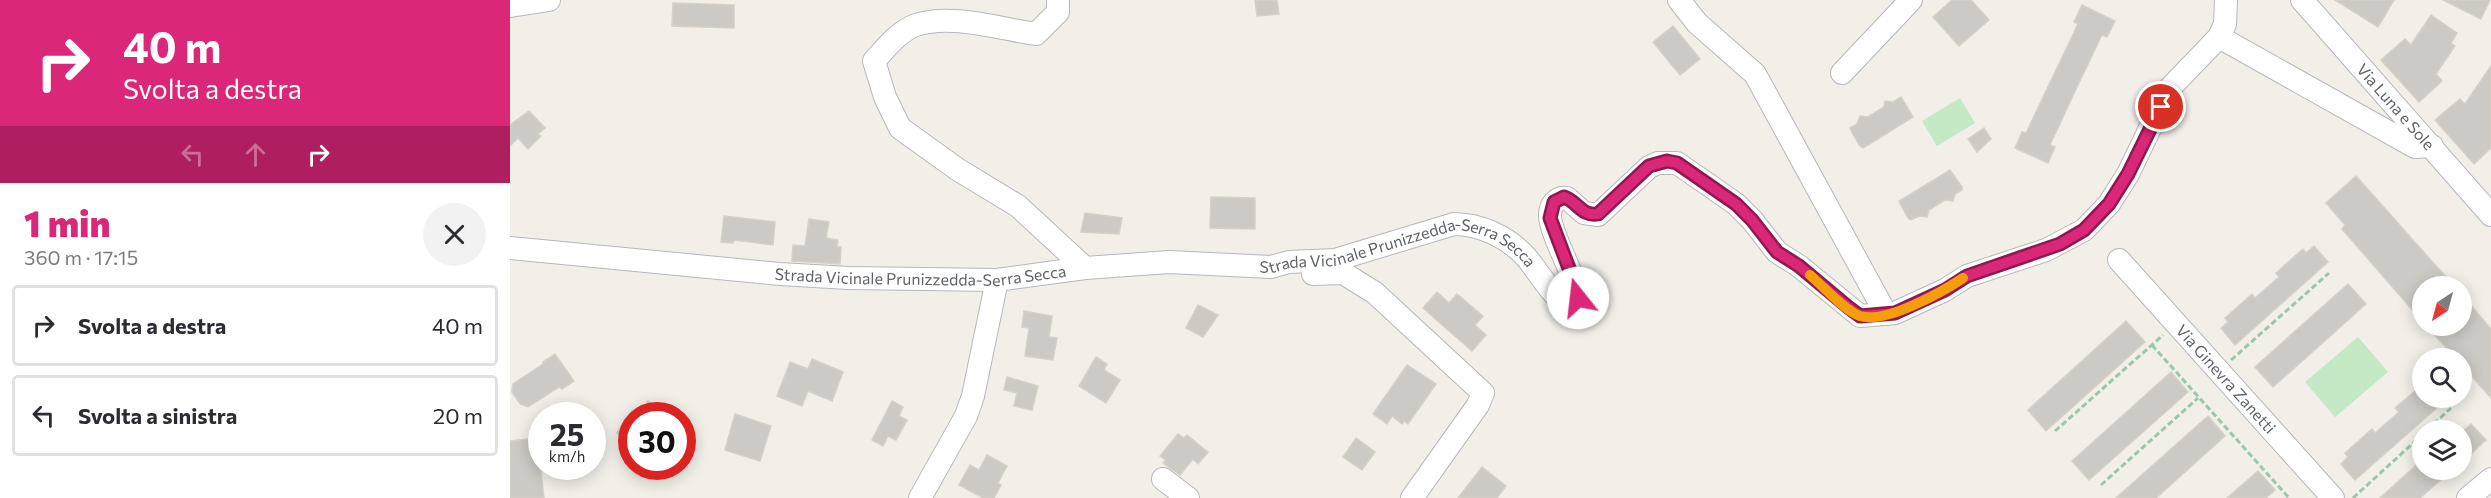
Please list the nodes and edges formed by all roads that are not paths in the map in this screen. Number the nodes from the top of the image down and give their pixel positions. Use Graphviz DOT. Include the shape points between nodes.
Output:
graph roads {
  1 [pos="549,0"];
  2 [pos="1058,0"];
  3 [pos="1679,0"];
  4 [pos="1911,0"];
  5 [pos="2226,0"];
  6 [pos="2302,0"];
  7 [pos="510,6"];
  8 [pos="2219,37"];
  9 [pos="1842,73"];
  10 [pos="2432,146"];
  11 [pos="2491,215"];
  12 [pos="510,248"];
  13 [pos="2119,260"];
  14 [pos="1270,267"];
  15 [pos="1085,268"];
  16 [pos="997,280"];
  17 [pos="1886,314"];
  18 [pos="1163,479"];
  19 [pos="2491,479"];
  20 [pos="920,498"];
  21 [pos="1188,498"];
  22 [pos="1412,498"];
  23 [pos="2333,498"];
  24 [pos="2468,498"];
  1 -- 7 [label="street"];
  2 -- 15 [label="street" via="1058,12 1036,34 948,20 915,25 893,40 874,61 900,128 1018,206"];
  3 -- 17 [label="street" via="1697,23 1755,74"];
  4 -- 9 [label="street"];
  5 -- 8 [label="street"];
  6 -- 10 [label="street, Via Luna e Sole"];
  8 -- 10 [label="street" via="2415,147"];
  8 -- 17 [label="street, Strada Vicinale Prunizzedda-Serra Secca" via="2169,89 2128,174 2109,204 2084,230 2060,244 1967,276 1945,290"];
  10 -- 11 [label="street, Via Luna e Sole"];
  12 -- 16 [label="street, Strada Vicinale Prunizzedda-Serra Secca" via="780,274"];
  13 -- 23 [label="street, Via Ginevra Zanetti"];
  14 -- 15 [label="street, Strada Vicinale Prunizzedda-Serra Secca" via="1169,262"];
  14 -- 17 [label="street, Strada Vicinale Prunizzedda-Serra Secca" via="1335,260 1454,224 1469,224 1492,231 1524,255 1560,301 1570,305 1579,295 1550,218 1554,202 1564,197 1584,213 1598,214 1649,166 1667,161 1685,167 1736,204 1777,252 1860,316"];
  14 -- 22 [label="street" via="1311,274 1343,273 1375,293 1483,393"];
  15 -- 16 [label="street, Strada Vicinale Prunizzedda-Serra Secca"];
  16 -- 20 [label="street" via="966,416"];
  18 -- 21 [label="street"];
  19 -- 24 [label="street"];
}
